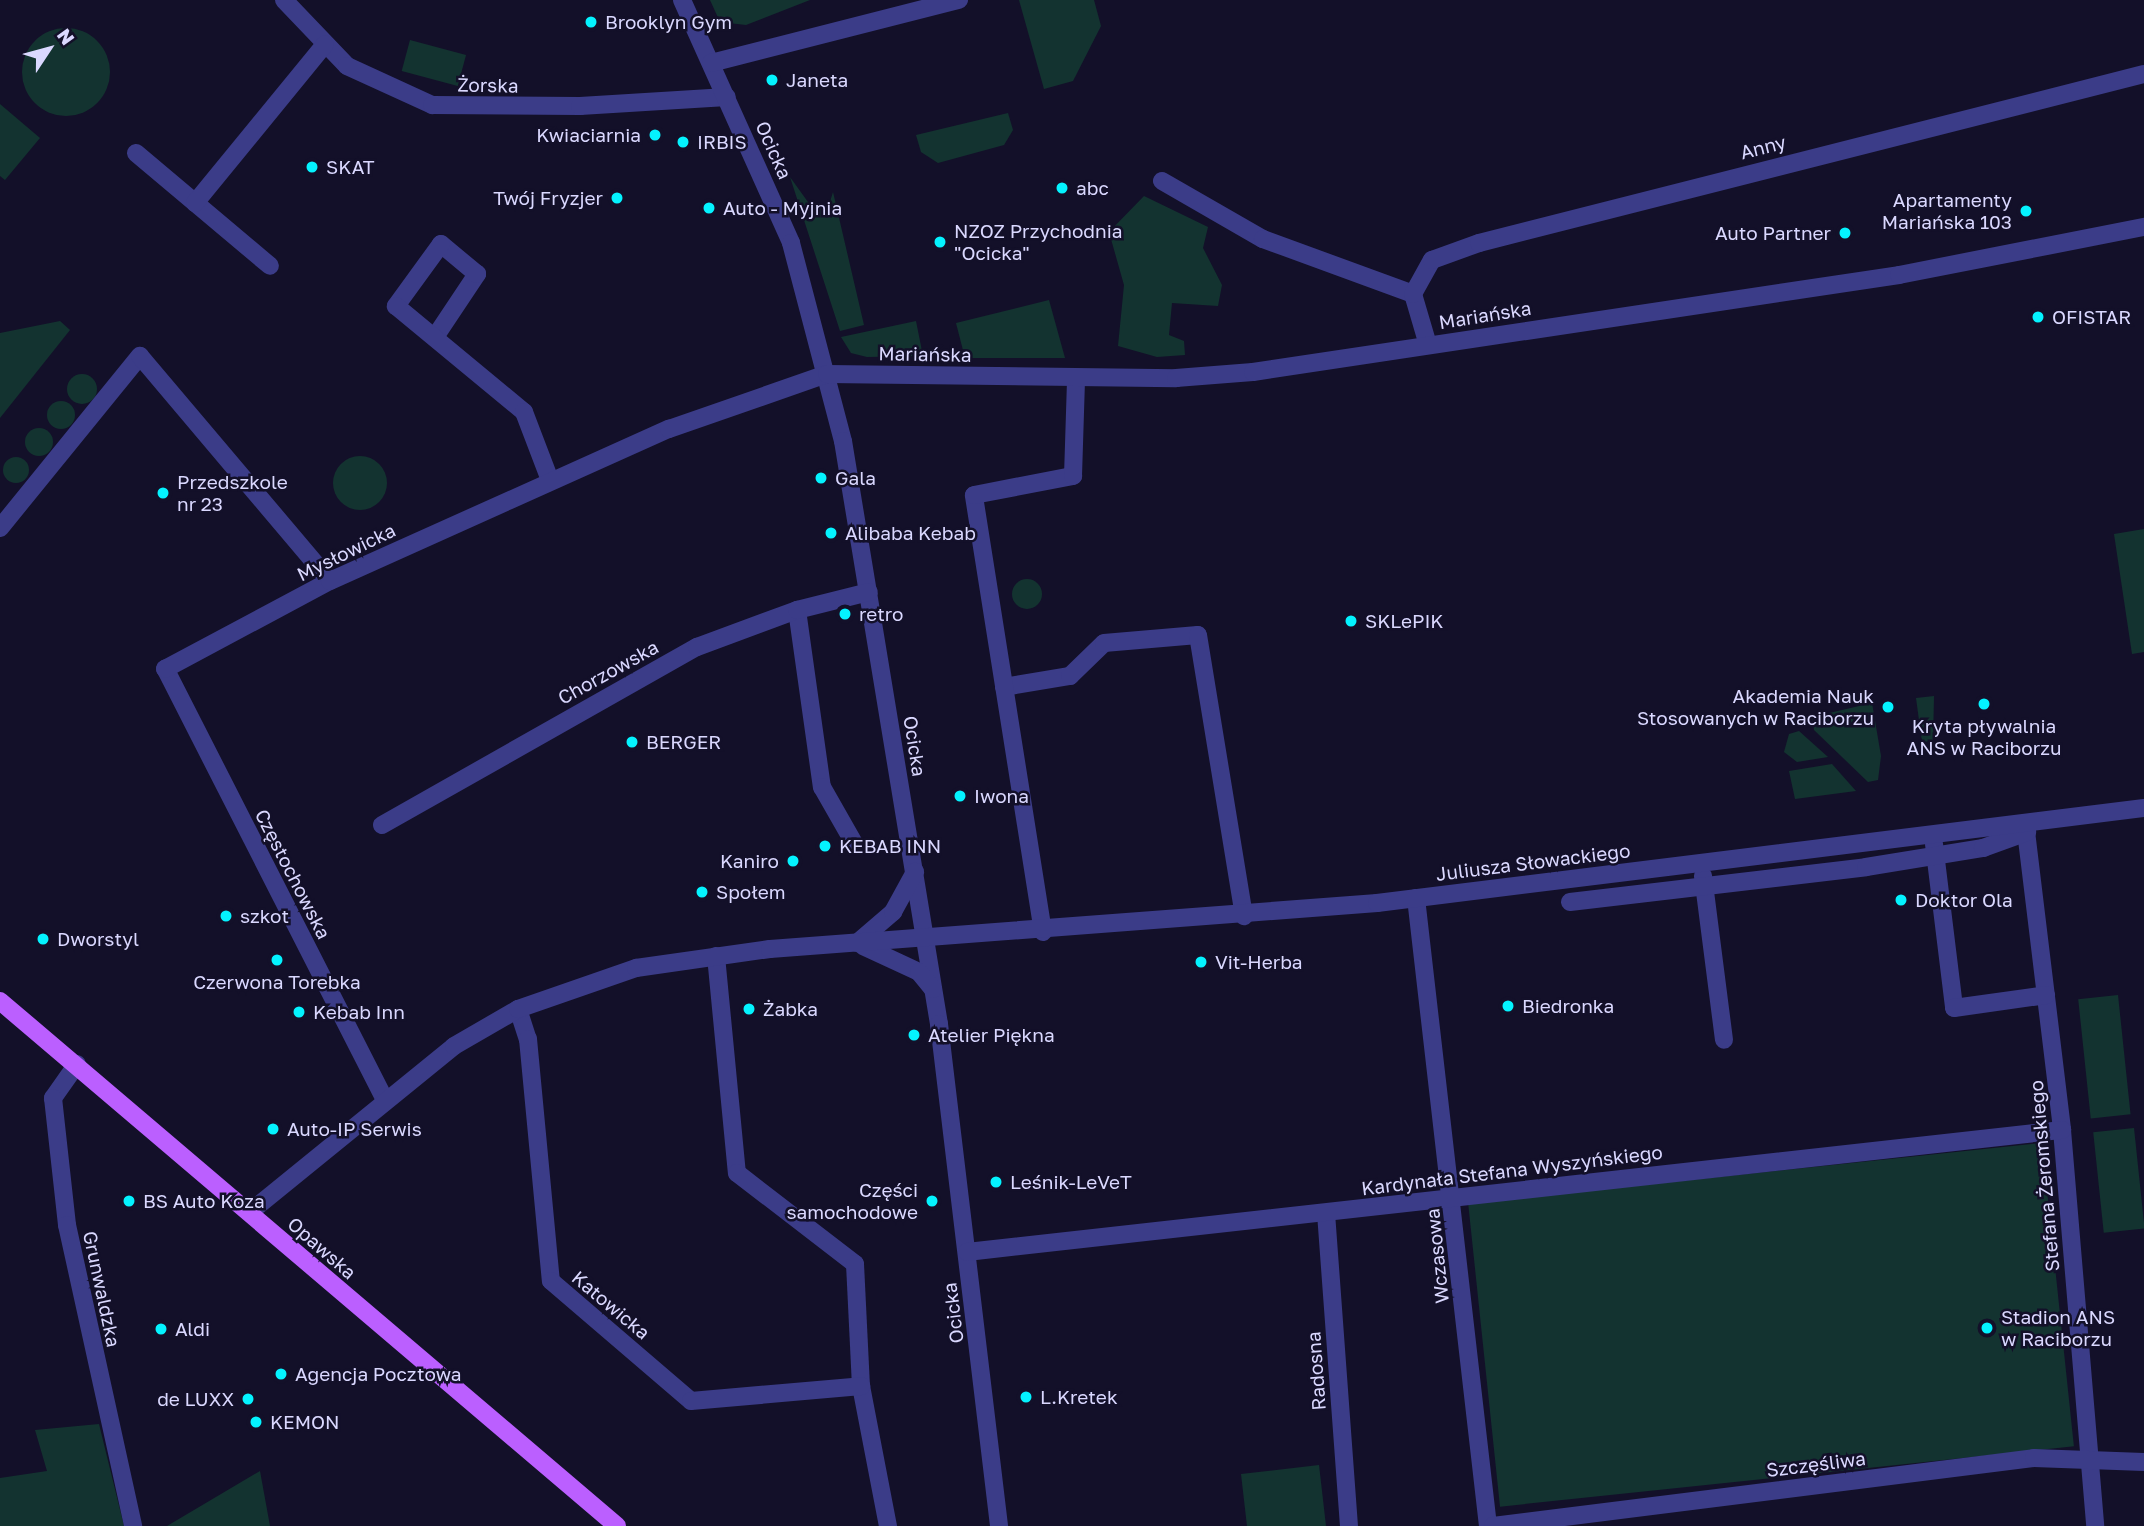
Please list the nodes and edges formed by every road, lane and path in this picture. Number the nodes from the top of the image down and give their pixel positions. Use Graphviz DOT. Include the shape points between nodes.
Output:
graph roads {
  1 [pos="284,0"];
  2 [pos="682,0"];
  3 [pos="959,0"];
  4 [pos="325,44"];
  5 [pos="711,62"];
  6 [pos="2144,74"];
  7 [pos="727,97"];
  8 [pos="136,153"];
  9 [pos="1162,181"];
  10 [pos="195,203"];
  11 [pos="2144,227"];
  12 [pos="270,266"];
  13 [pos="1413,294"];
  14 [pos="435,338"];
  15 [pos="1428,345"];
  16 [pos="827,374"];
  17 [pos="1076,378"];
  18 [pos="550,480"];
  19 [pos="0,527"];
  20 [pos="330,581"];
  21 [pos="869,592"];
  22 [pos="797,610"];
  23 [pos="165,669"];
  24 [pos="1004,687"];
  25 [pos="2144,808"];
  26 [pos="382,825"];
  27 [pos="2026,828"];
  28 [pos="1933,834"];
  29 [pos="854,844"];
  30 [pos="1935,856"];
  31 [pos="1702,862"];
  32 [pos="915,872"];
  33 [pos="1705,888"];
  34 [pos="1416,898"];
  35 [pos="1570,902"];
  36 [pos="1244,916"];
  37 [pos="1043,932"];
  38 [pos="925,940"];
  39 [pos="856,943"];
  40 [pos="716,956"];
  41 [pos="934,991"];
  42 [pos="2046,995"];
  43 [pos="0,1001"];
  44 [pos="518,1009"];
  45 [pos="1724,1040"];
  46 [pos="77,1064"];
  47 [pos="384,1098"];
  48 [pos="2062,1130"];
  49 [pos="1452,1199"];
  50 [pos="250,1212"];
  51 [pos="1326,1213"];
  52 [pos="967,1252"];
  53 [pos="861,1386"];
  54 [pos="2091,1460"];
  55 [pos="2144,1462"];
  56 [pos="133,1526"];
  57 [pos="617,1526"];
  58 [pos="888,1526"];
  59 [pos="999,1526"];
  60 [pos="1349,1526"];
  61 [pos="1488,1526"];
  62 [pos="1493,1526"];
  63 [pos="2095,1526"];
  1 -- 4 [label="street, Żorska"];
  2 -- 5 [label="street, Ocicka"];
  3 -- 5 [label="street"];
  4 -- 7 [label="street, Żorska" via="379,86 432,105 580,106"];
  4 -- 10 [label="street"];
  5 -- 7 [label="street, Ocicka"];
  6 -- 13 [label="street, Anny" via="1479,243 1432,260"];
  7 -- 16 [label="street, Ocicka" via="791,243"];
  8 -- 10 [label="street"];
  9 -- 13 [label="street" via="1263,239"];
  10 -- 12 [label="street"];
  11 -- 15 [label="street, Mariańska" via="1899,275"];
  13 -- 15 [label="street"];
  14 -- 14 [label="street" via="396,306 441,244 477,274"];
  14 -- 18 [label="street" via="524,412"];
  15 -- 17 [label="street, Mariańska" via="1253,372"];
  16 -- 17 [label="street, Mariańska"];
  16 -- 18 [label="street, Mysłowicka" via="777,386"];
  16 -- 21 [label="street, Ocicka"];
  17 -- 24 [label="street" via="1073,476 974,495"];
  18 -- 20 [label="street, Mysłowicka"];
  19 -- 20 [label="street" via="140,356"];
  20 -- 23 [label="street, Mysłowicka"];
  21 -- 22 [label="street, Chorzowska"];
  21 -- 32 [label="street, Ocicka"];
  22 -- 26 [label="street, Chorzowska" via="697,646"];
  22 -- 29 [label="street" via="822,787"];
  23 -- 47 [label="street, Częstochowska"];
  24 -- 36 [label="street" via="1070,676 1104,643 1198,635"];
  24 -- 37 [label="street"];
  25 -- 27 [label="street, Juliusza Słowackiego"];
  27 -- 28 [label="street, Juliusza Słowackiego"];
  27 -- 30 [label="street"];
  27 -- 42 [label="street, Stefana Żeromskiego"];
  28 -- 30 [label="street"];
  28 -- 31 [label="street, Juliusza Słowackiego"];
  30 -- 33 [label="street"];
  30 -- 42 [label="street" via="1954,1008"];
  31 -- 33 [label="street"];
  31 -- 34 [label="street, Juliusza Słowackiego"];
  32 -- 38 [label="street, Ocicka"];
  32 -- 39 [label="street" via="893,912"];
  33 -- 35 [label="street"];
  33 -- 45 [label="street"];
  34 -- 36 [label="street, Juliusza Słowackiego"];
  34 -- 49 [label="street, Wczasowa"];
  36 -- 37 [label="street, Juliusza Słowackiego"];
  37 -- 38 [label="street, Juliusza Słowackiego"];
  38 -- 39 [label="street"];
  38 -- 41 [label="street, Ocicka"];
  39 -- 40 [label="street"];
  39 -- 41 [label="street" via="919,972"];
  40 -- 44 [label="street" via="636,968"];
  40 -- 53 [label="street" via="737,1172 855,1264"];
  41 -- 52 [label="street, Ocicka"];
  42 -- 48 [label="street, Stefana Żeromskiego"];
  43 -- 46 [label="main road, Opawska"];
  44 -- 47 [label="street"];
  44 -- 53 [label="street, Katowicka" via="528,1039 551,1281 691,1401"];
  46 -- 50 [label="main road, Opawska"];
  46 -- 56 [label="street, Grunwaldzka" via="53,1098 67,1225"];
  47 -- 50 [label="street"];
  48 -- 49 [label="street, Kardynała Stefana Wyszyńskiego"];
  48 -- 54 [label="street, Stefana Żeromskiego"];
  49 -- 51 [label="street, Kardynała Stefana Wyszyńskiego"];
  49 -- 61 [label="street, Wczasowa"];
  50 -- 57 [label="main road, Opawska"];
  51 -- 52 [label="street, Kardynała Stefana Wyszyńskiego"];
  51 -- 60 [label="street, Radosna"];
  52 -- 59 [label="street, Ocicka"];
  53 -- 58 [label="street"];
  54 -- 55 [label="street, Szczęśliwa"];
  54 -- 62 [label="street, Szczęśliwa" via="2034,1458"];
  54 -- 63 [label="street, Stefana Żeromskiego"];
}
